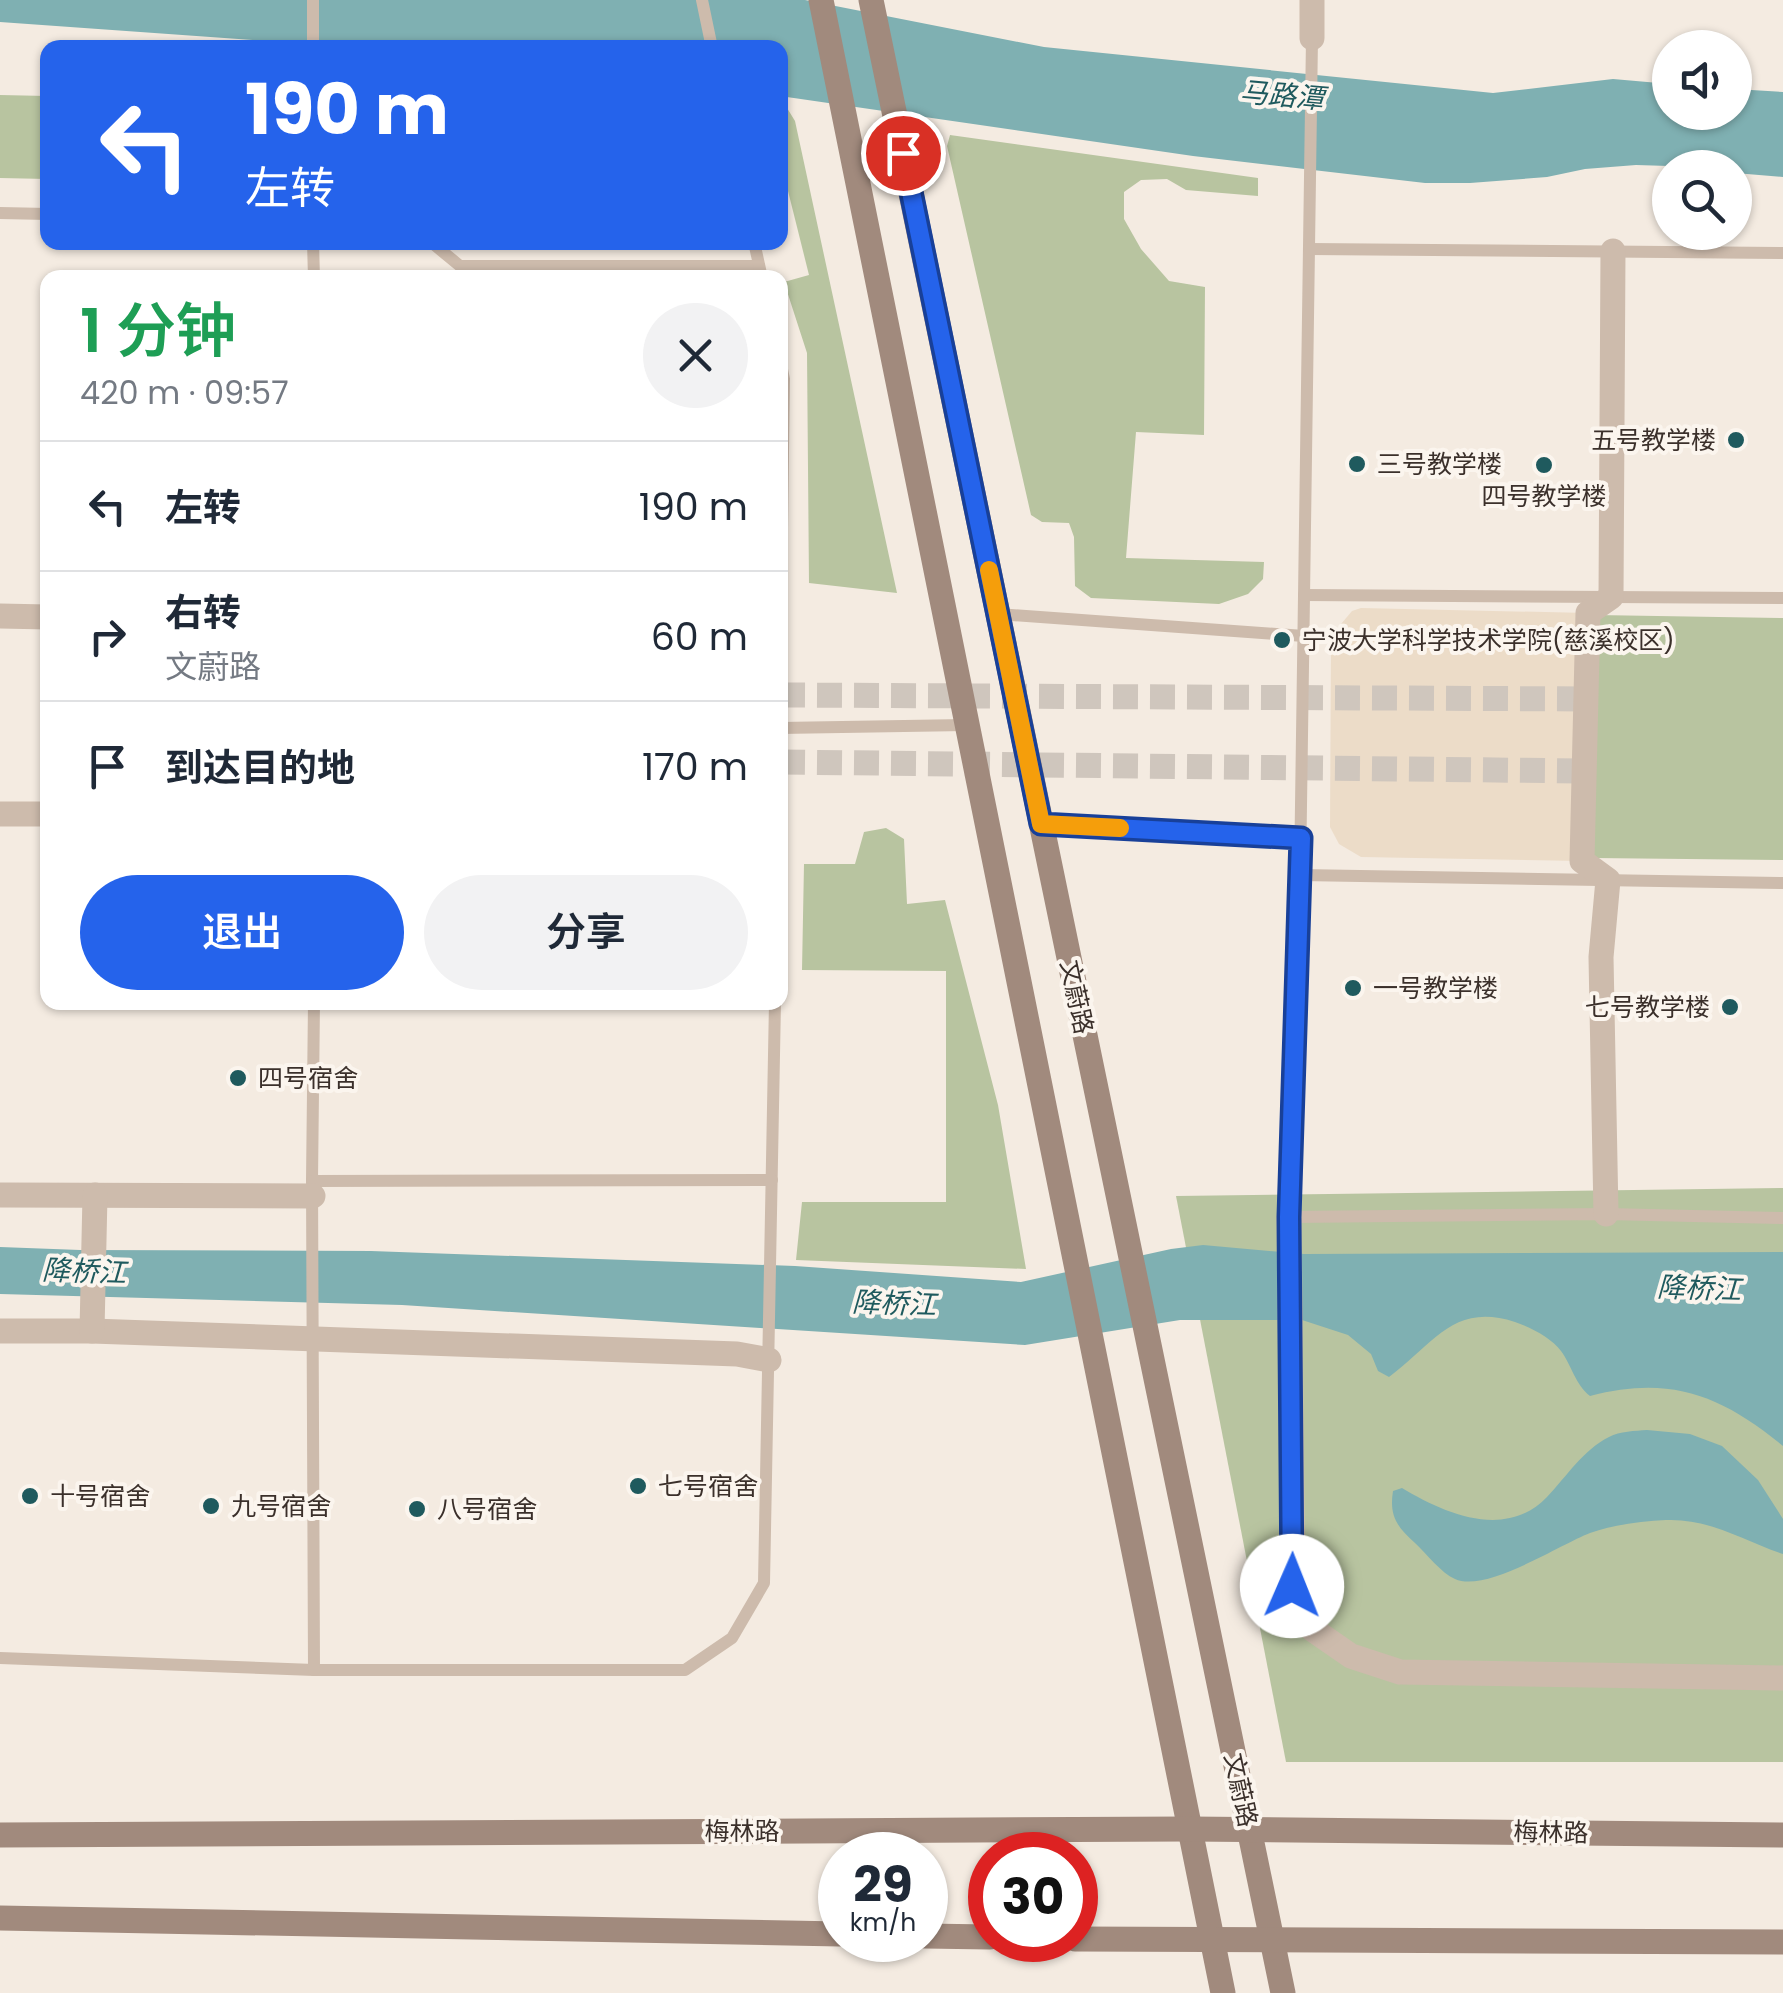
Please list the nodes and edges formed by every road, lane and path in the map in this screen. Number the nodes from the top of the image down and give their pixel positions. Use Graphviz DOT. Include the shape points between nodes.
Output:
graph roads {
  1 [pos="313,0"];
  2 [pos="702,0"];
  3 [pos="821,0"];
  4 [pos="871,0"];
  5 [pos="1312,0"];
  6 [pos="1312,38"];
  7 [pos="313,40"];
  8 [pos="710,40"];
  9 [pos="0,214"];
  10 [pos="40,214"];
  11 [pos="441,250"];
  12 [pos="1309,250"];
  13 [pos="1612,251"];
  14 [pos="1783,253"];
  15 [pos="660,270"];
  16 [pos="1304,595"];
  17 [pos="1611,596"];
  18 [pos="1783,598"];
  19 [pos="998,614"];
  20 [pos="0,616"];
  21 [pos="40,617"];
  22 [pos="1304,636"];
  23 [pos="966,725"];
  24 [pos="788,728"];
  25 [pos="0,814"];
  26 [pos="40,814"];
  27 [pos="1041,824"];
  28 [pos="1301,838"];
  29 [pos="1300,875"];
  30 [pos="1608,880"];
  31 [pos="1783,883"];
  32 [pos="314,1010"];
  33 [pos="775,1010"];
  34 [pos="772,1180"];
  35 [pos="312,1188"];
  36 [pos="0,1195"];
  37 [pos="94,1196"];
  38 [pos="1606,1214"];
  39 [pos="1289,1218"];
  40 [pos="1783,1218"];
  41 [pos="0,1331"];
  42 [pos="92,1331"];
  43 [pos="311,1340"];
  44 [pos="769,1354"];
  45 [pos="0,1658"];
  46 [pos="314,1670"];
  47 [pos="1783,1678"];
  48 [pos="1189,1829"];
  49 [pos="1249,1829"];
  50 [pos="0,1835"];
  51 [pos="1783,1835"];
  52 [pos="0,1918"];
  53 [pos="818,1934"];
  54 [pos="1098,1939"];
  55 [pos="1272,1940"];
  56 [pos="1212,1941"];
  57 [pos="1783,1942"];
  58 [pos="1222,1993"];
  59 [pos="1283,1993"];
  1 -- 7 [label="lane"];
  2 -- 8 [label="lane"];
  3 -- 23 [label="main road"];
  4 -- 19 [label="main road, 文蔚路"];
  5 -- 6 [label="street"];
  6 -- 12 [label="lane"];
  9 -- 10 [label="lane"];
  11 -- 15 [label="lane" via="460,266"];
  12 -- 13 [label="lane"];
  12 -- 16 [label="lane"];
  13 -- 14 [label="lane"];
  13 -- 17 [label="street"];
  16 -- 17 [label="lane"];
  16 -- 22 [label="lane"];
  17 -- 18 [label="lane"];
  17 -- 30 [label="street" via="1588,612 1582,862"];
  19 -- 22 [label="lane"];
  19 -- 27 [label="main road, 文蔚路"];
  20 -- 21 [label="street"];
  22 -- 28 [label="lane"];
  23 -- 24 [label="lane"];
  23 -- 48 [label="main road"];
  25 -- 26 [label="street"];
  27 -- 28 [label="lane"];
  27 -- 49 [label="main road, 文蔚路"];
  28 -- 29 [label="lane"];
  29 -- 30 [label="lane"];
  29 -- 39 [label="lane"];
  30 -- 31 [label="lane"];
  30 -- 38 [label="street" via="1601,957"];
  32 -- 35 [label="lane"];
  33 -- 34 [label="lane"];
  34 -- 35 [label="lane"];
  34 -- 44 [label="lane"];
  35 -- 37 [label="street"];
  35 -- 43 [label="lane"];
  36 -- 37 [label="street"];
  37 -- 42 [label="street"];
  38 -- 39 [label="lane"];
  38 -- 40 [label="lane"];
  39 -- 47 [label="street" via="1292,1586 1312,1629 1351,1656 1400,1672"];
  41 -- 42 [label="street"];
  42 -- 43 [label="street"];
  43 -- 44 [label="street"];
  43 -- 46 [label="lane"];
  44 -- 46 [label="lane" via="764,1582 732,1638 685,1670"];
  45 -- 46 [label="lane"];
  48 -- 49 [label="main road, 梅林路"];
  48 -- 50 [label="main road, 梅林路"];
  48 -- 56 [label="main road"];
  49 -- 51 [label="main road, 梅林路"];
  49 -- 55 [label="main road, 文蔚路"];
  52 -- 53 [label="main road"];
  54 -- 56 [label="main road"];
  55 -- 56 [label="main road"];
  55 -- 57 [label="main road"];
  55 -- 59 [label="main road, 文蔚路"];
  56 -- 58 [label="main road"];
}
